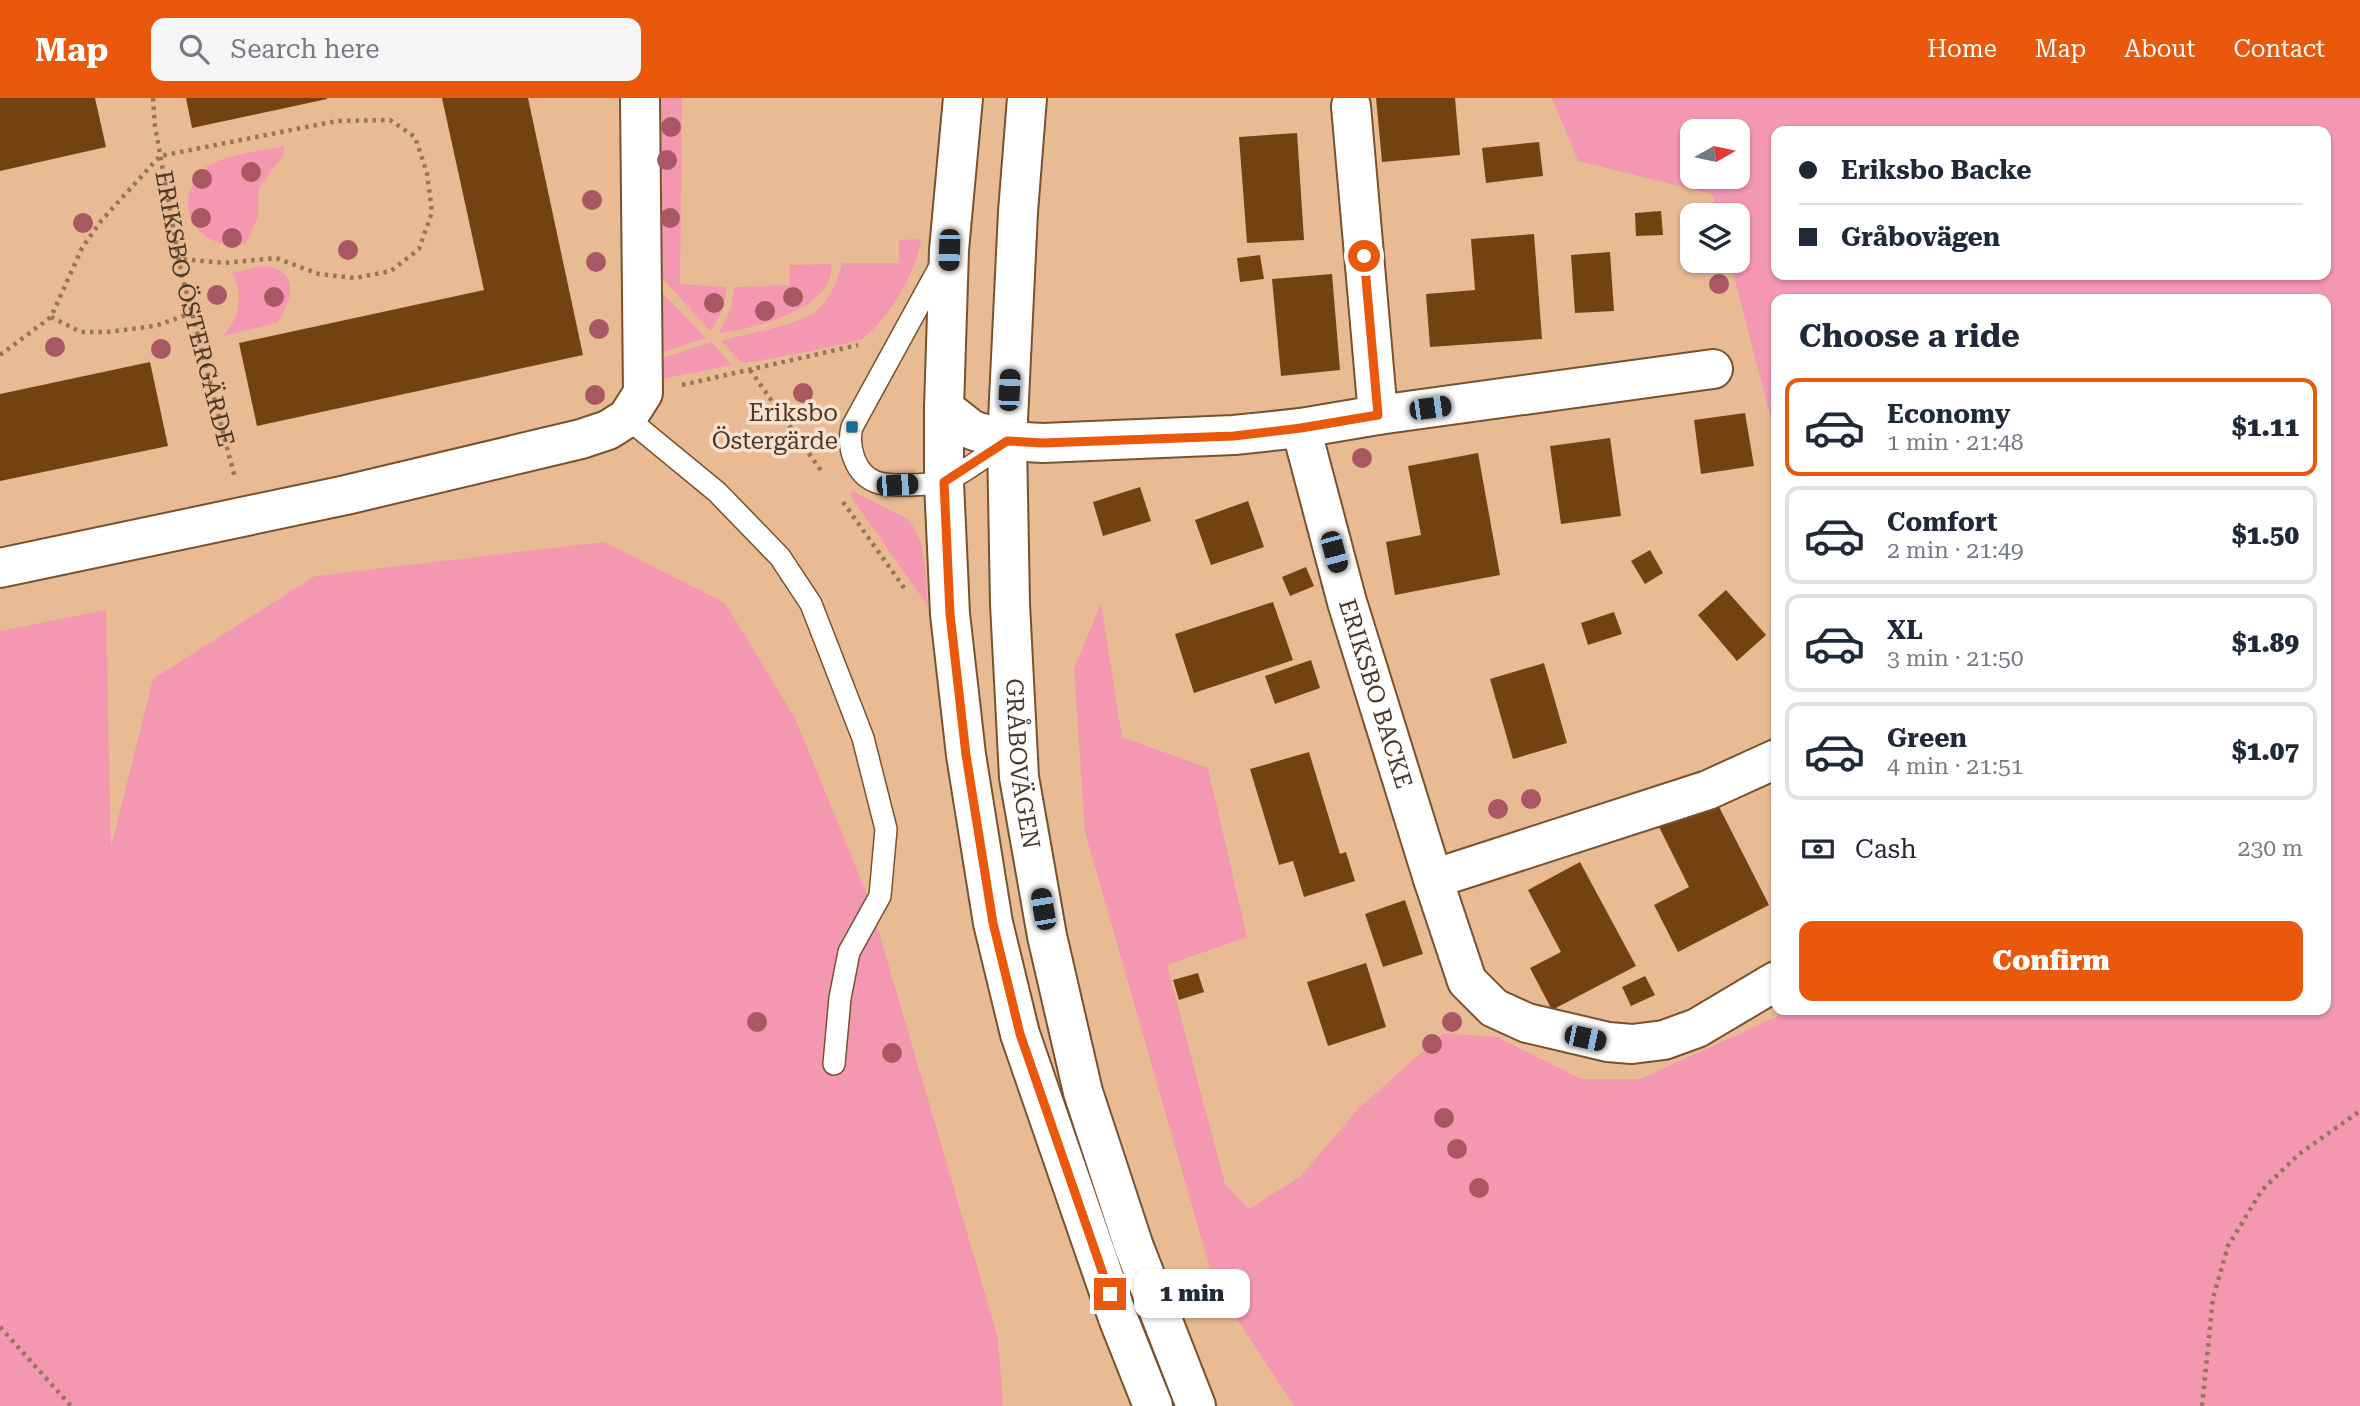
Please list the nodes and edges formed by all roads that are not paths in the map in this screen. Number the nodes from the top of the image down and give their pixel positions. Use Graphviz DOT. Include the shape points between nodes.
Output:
graph roads {
  1 [pos="640,98"];
  2 [pos="963,98"];
  3 [pos="1027,98"];
  4 [pos="1351,106"];
  5 [pos="949,250"];
  6 [pos="1713,369"];
  7 [pos="635,406"];
  8 [pos="944,408"];
  9 [pos="1378,415"];
  10 [pos="1301,428"];
  11 [pos="1007,441"];
  12 [pos="944,482"];
  13 [pos="0,568"];
  14 [pos="1771,761"];
  15 [pos="1433,879"];
  16 [pos="1771,984"];
  17 [pos="834,1064"];
  18 [pos="1153,1406"];
  19 [pos="1196,1406"];
  1 -- 7 [label="street"];
  2 -- 5 [label="street"];
  3 -- 11 [label="street, GRÅBOVÄGEN"];
  4 -- 9 [label="street"];
  5 -- 8 [label="street"];
  5 -- 12 [label="lane" via="849,439 858,467 875,482"];
  6 -- 9 [label="street"];
  7 -- 13 [label="street" via="608,430 581,439 346,495"];
  7 -- 17 [label="lane" via="780,557 811,604 863,738 886,829 880,896 849,952 839,998"];
  8 -- 11 [label="street" via="972,430"];
  8 -- 12 [label="street"];
  9 -- 10 [label="street"];
  10 -- 11 [label="street" via="1234,436"];
  10 -- 15 [label="street, ERIKSBO BACKE" via="1348,602"];
  11 -- 12 [label="lane"];
  11 -- 19 [label="street, GRÅBOVÄGEN" via="1019,777 1047,936 1083,1092 1106,1166"];
  12 -- 18 [label="street" via="950,614 966,755 993,923 1020,1034"];
  14 -- 15 [label="street" via="1708,790"];
  15 -- 16 [label="street, ERIKSBO BACKE" via="1466,981 1494,1008 1527,1023 1608,1042 1664,1040 1697,1028"];
}
